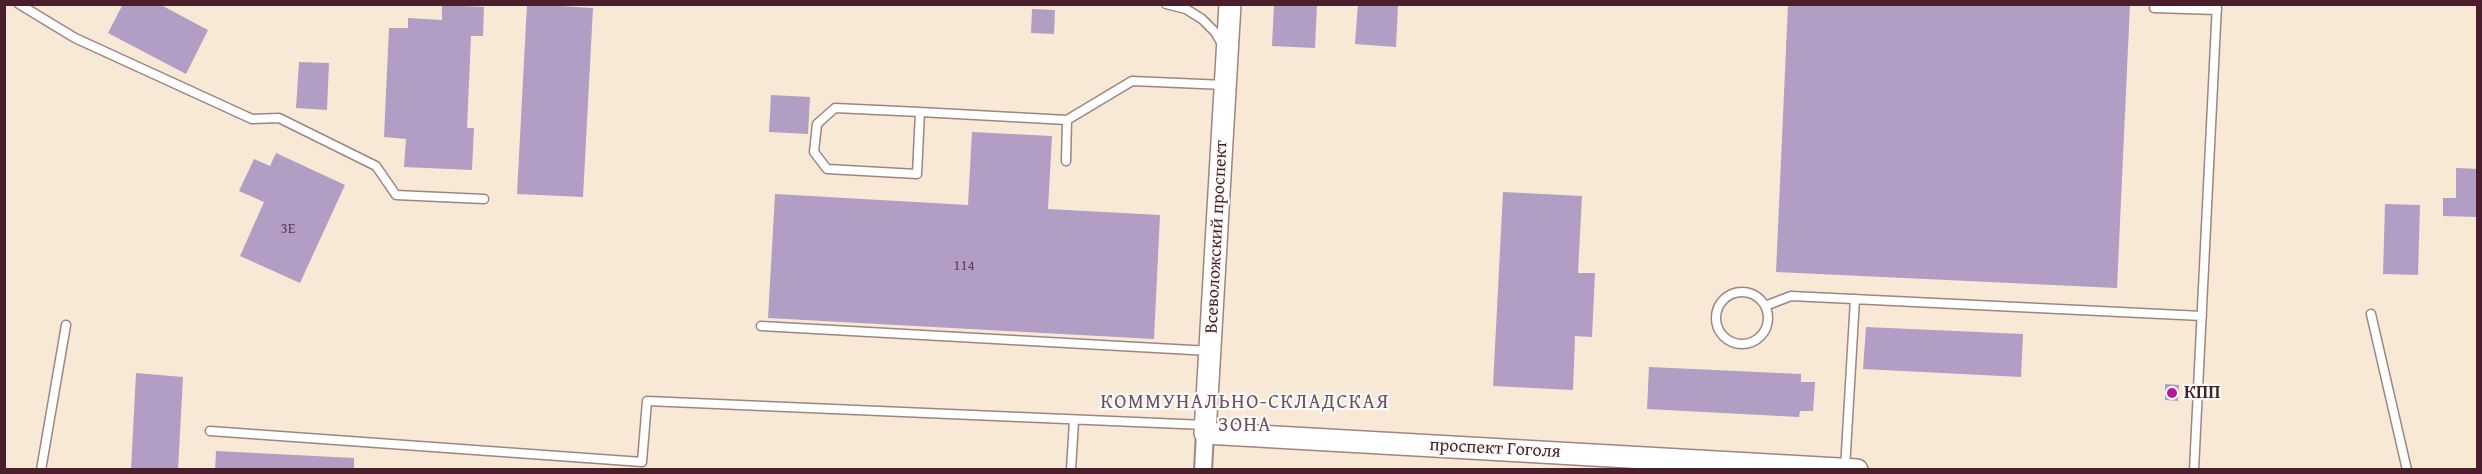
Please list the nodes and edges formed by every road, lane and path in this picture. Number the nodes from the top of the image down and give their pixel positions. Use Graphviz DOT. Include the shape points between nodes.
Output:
graph roads {
  1 [pos="19,4"];
  2 [pos="1166,4"];
  3 [pos="1230,4"];
  4 [pos="2217,7"];
  5 [pos="2154,8"];
  6 [pos="1227,52"];
  7 [pos="1226,85"];
  8 [pos="920,112"];
  9 [pos="1067,120"];
  10 [pos="1066,161"];
  11 [pos="484,199"];
  12 [pos="1855,299"];
  13 [pos="1765,306"];
  14 [pos="2370,314"];
  15 [pos="2202,316"];
  16 [pos="66,325"];
  17 [pos="761,326"];
  18 [pos="1210,351"];
  19 [pos="1074,421"];
  20 [pos="1206,429"];
  21 [pos="210,431"];
  22 [pos="1845,469"];
  23 [pos="1855,469"];
  24 [pos="41,470"];
  25 [pos="1071,470"];
  26 [pos="1203,470"];
  27 [pos="2194,470"];
  28 [pos="2407,470"];
  1 -- 11 [label="lane" via="75,38 252,119 279,118 376,166 396,195"];
  2 -- 6 [label="lane" via="1186,9 1202,19"];
  3 -- 6 [label="street, Всеволожский проспект"];
  4 -- 5 [label="lane"];
  4 -- 15 [label="lane"];
  6 -- 7 [label="street, Всеволожский проспект"];
  7 -- 9 [label="lane" via="1132,81"];
  7 -- 18 [label="street, Всеволожский проспект"];
  8 -- 8 [label="lane" via="916,174 827,169 814,152 817,124 835,108"];
  8 -- 9 [label="lane"];
  9 -- 10 [label="lane"];
  12 -- 13 [label="lane" via="1791,296"];
  12 -- 15 [label="lane"];
  12 -- 22 [label="lane"];
  13 -- 13 [label="lane" via="1767,326 1754,341 1734,343 1719,331 1716,311 1729,295 1749,293"];
  14 -- 28 [label="lane"];
  15 -- 27 [label="lane"];
  16 -- 24 [label="lane"];
  17 -- 18 [label="lane"];
  18 -- 20 [label="street, Всеволожский проспект"];
  19 -- 20 [label="lane"];
  19 -- 21 [label="lane" via="647,401 642,462"];
  19 -- 25 [label="lane"];
  20 -- 22 [label="street, проспект Гоголя"];
  20 -- 26 [label="street, Всеволожский проспект"];
  22 -- 23 [label="street, проспект Гоголя"];
}
